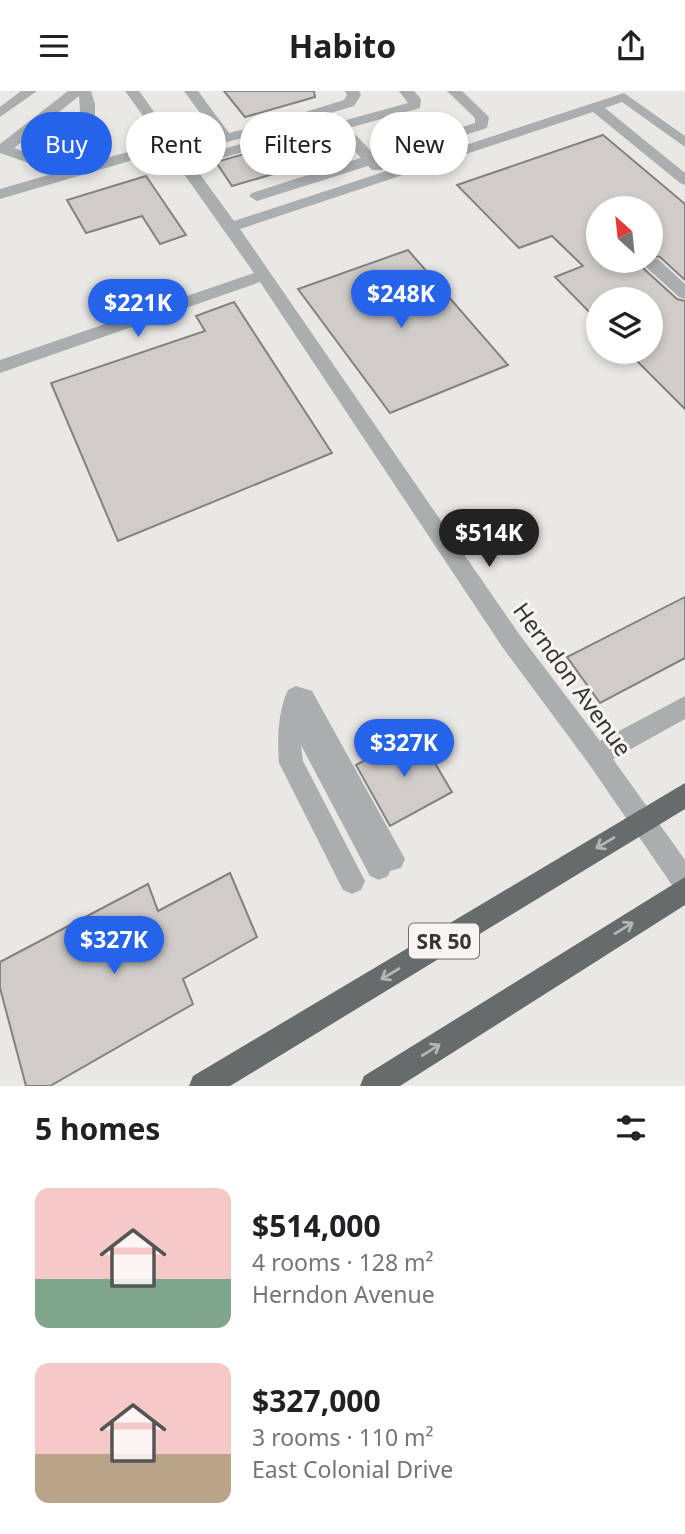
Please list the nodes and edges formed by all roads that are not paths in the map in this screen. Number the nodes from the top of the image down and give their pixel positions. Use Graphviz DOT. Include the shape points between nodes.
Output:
graph roads {
  1 [pos="30,91"];
  2 [pos="76,91"];
  3 [pos="84,91"];
  4 [pos="132,91"];
  5 [pos="191,91"];
  6 [pos="352,91"];
  7 [pos="406,91"];
  8 [pos="454,91"];
  9 [pos="595,107"];
  10 [pos="88,112"];
  11 [pos="148,112"];
  12 [pos="207,112"];
  13 [pos="0,113"];
  14 [pos="356,122"];
  15 [pos="480,126"];
  16 [pos="468,130"];
  17 [pos="226,138"];
  18 [pos="496,141"];
  19 [pos="685,143"];
  20 [pos="356,144"];
  21 [pos="2,149"];
  22 [pos="21,155"];
  23 [pos="370,160"];
  24 [pos="65,175"];
  25 [pos="194,175"];
  26 [pos="385,177"];
  27 [pos="685,180"];
  28 [pos="0,194"];
  29 [pos="257,196"];
  30 [pos="231,227"];
  31 [pos="663,272"];
  32 [pos="264,275"];
  33 [pos="685,293"];
  34 [pos="0,367"];
  35 [pos="685,707"];
  36 [pos="597,756"];
  37 [pos="685,795"];
  38 [pos="642,821"];
  39 [pos="372,870"];
  40 [pos="685,882"];
  41 [pos="685,890"];
  42 [pos="203,1086"];
  43 [pos="374,1086"];
  1 -- 13 [label="street"];
  2 -- 21 [label="street"];
  3 -- 10 [label="street"];
  4 -- 11 [label="street, Herndon Avenue"];
  5 -- 12 [label="street"];
  6 -- 17 [label="street" via="349,103"];
  7 -- 14 [label="street" via="415,105"];
  8 -- 15 [label="street" via="482,117"];
  9 -- 18 [label="street"];
  9 -- 19 [label="street" via="624,97"];
  9 -- 27 [label="street"];
  15 -- 16 [label="street"];
  15 -- 18 [label="street"];
  18 -- 26 [label="street"];
  20 -- 23 [label="street"];
  21 -- 22 [label="street"];
  23 -- 29 [label="street"];
  24 -- 28 [label="street"];
  25 -- 30 [label="street, Herndon Avenue"];
  26 -- 30 [label="street"];
  30 -- 32 [label="street, Herndon Avenue"];
  31 -- 33 [label="street"];
  32 -- 34 [label="street"];
  32 -- 36 [label="street, Herndon Avenue" via="511,641"];
  35 -- 36 [label="street"];
  36 -- 38 [label="street, Herndon Avenue"];
  37 -- 38 [label="highway, SR 50"];
  38 -- 40 [label="street, Herndon Avenue"];
  38 -- 42 [label="highway, SR 50, one-way"];
  39 -- 39 [label="street" via="296,708"];
  43 -- 41 [label="highway, one-way"];
}
